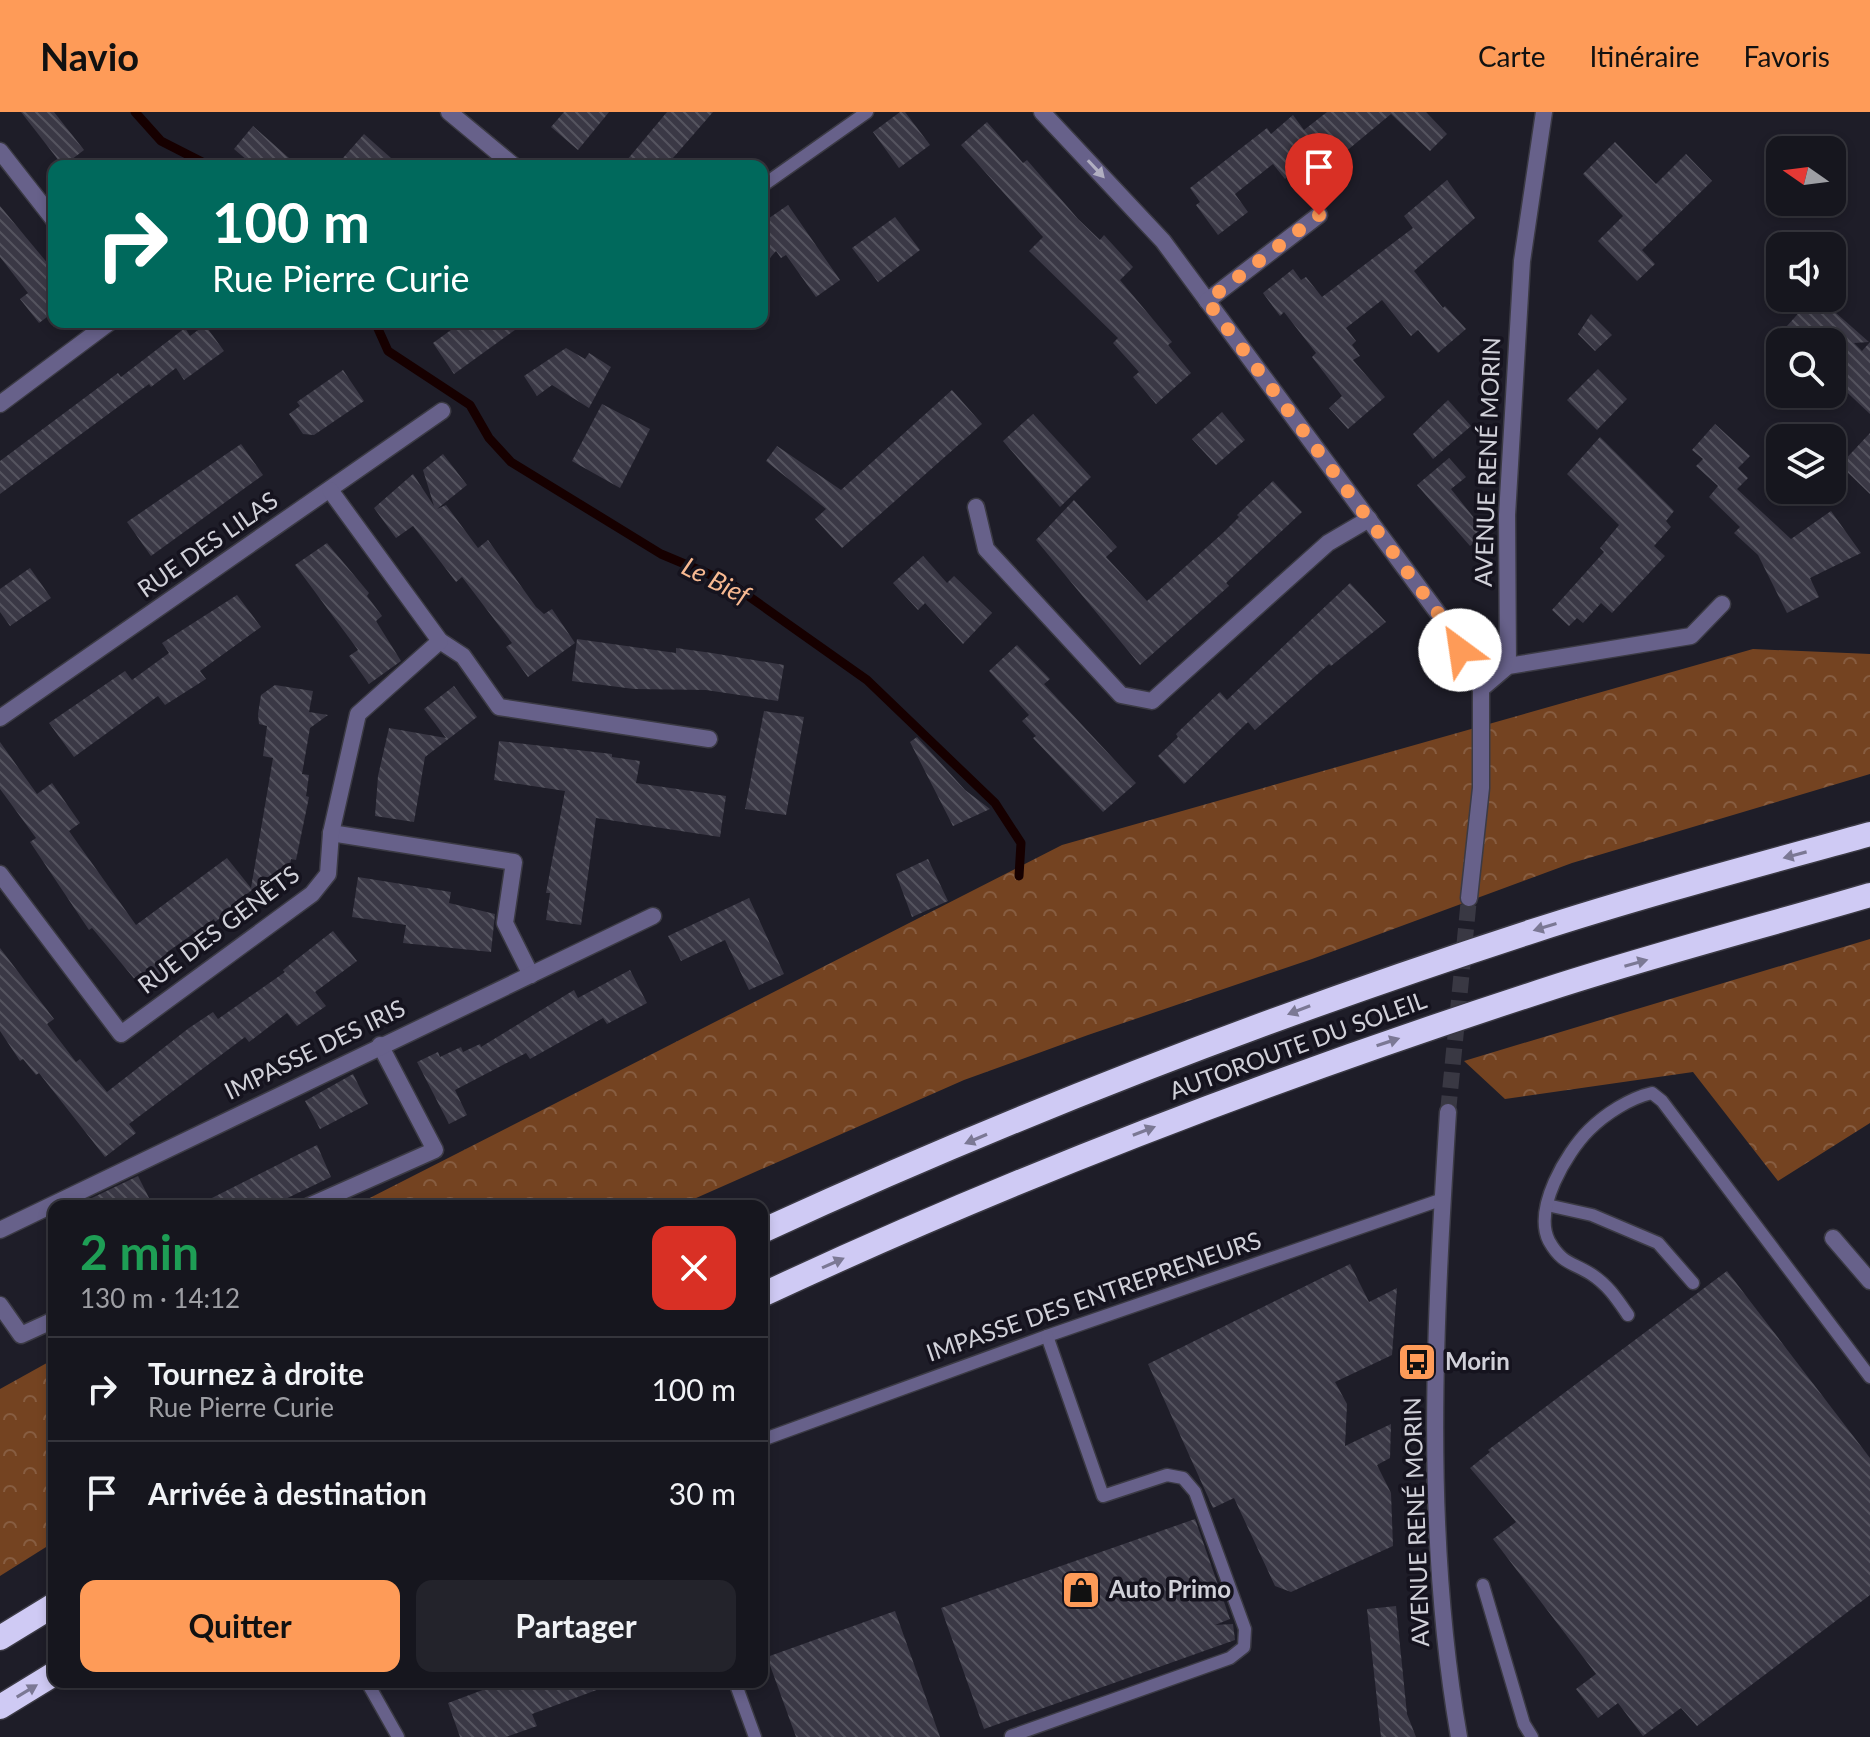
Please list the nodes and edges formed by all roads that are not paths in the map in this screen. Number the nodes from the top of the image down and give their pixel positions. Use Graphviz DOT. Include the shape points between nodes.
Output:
graph roads {
  1 [pos="449,112"];
  2 [pos="867,112"];
  3 [pos="1042,112"];
  4 [pos="1544,112"];
  5 [pos="0,151"];
  6 [pos="507,160"];
  7 [pos="768,182"];
  8 [pos="48,212"];
  9 [pos="1319,215"];
  10 [pos="1207,301"];
  11 [pos="102,328"];
  12 [pos="0,404"];
  13 [pos="442,411"];
  14 [pos="330,490"];
  15 [pos="976,507"];
  16 [pos="1369,519"];
  17 [pos="1722,604"];
  18 [pos="440,641"];
  19 [pos="1508,666"];
  20 [pos="1481,689"];
  21 [pos="0,718"];
  22 [pos="709,739"];
  23 [pos="331,833"];
  24 [pos="1870,834"];
  25 [pos="0,874"];
  26 [pos="1870,895"];
  27 [pos="1469,898"];
  28 [pos="653,916"];
  29 [pos="531,975"];
  30 [pos="380,1045"];
  31 [pos="1448,1112"];
  32 [pos="1443,1199"];
  33 [pos="62,1200"];
  34 [pos="322,1200"];
  35 [pos="1547,1205"];
  36 [pos="48,1207"];
  37 [pos="768,1228"];
  38 [pos="0,1230"];
  39 [pos="1833,1238"];
  40 [pos="1870,1281"];
  41 [pos="1693,1283"];
  42 [pos="768,1292"];
  43 [pos="0,1305"];
  44 [pos="1628,1315"];
  45 [pos="48,1323"];
  46 [pos="1047,1336"];
  47 [pos="1870,1377"];
  48 [pos="768,1438"];
  49 [pos="1483,1585"];
  50 [pos="48,1609"];
  51 [pos="0,1638"];
  52 [pos="48,1678"];
  53 [pos="370,1688"];
  54 [pos="737,1688"];
  55 [pos="0,1707"];
  56 [pos="1011,1736"];
  57 [pos="398,1737"];
  58 [pos="755,1737"];
  59 [pos="1459,1737"];
  60 [pos="1532,1737"];
  1 -- 6 [label="street"];
  2 -- 7 [label="lane"];
  3 -- 10 [label="street, one-way" via="1163,241"];
  4 -- 19 [label="street, AVENUE RENÉ MORIN" via="1522,261 1507,515"];
  5 -- 8 [label="street"];
  9 -- 10 [label="street"];
  10 -- 16 [label="street"];
  11 -- 12 [label="street"];
  13 -- 14 [label="street, RUE DES LILAS"];
  14 -- 18 [label="street"];
  14 -- 21 [label="street, RUE DES LILAS"];
  15 -- 16 [label="street" via="986,549 1121,695 1152,701 1328,543"];
  16 -- 20 [label="street" via="1446,624"];
  17 -- 19 [label="street" via="1691,636"];
  18 -- 22 [label="street" via="463,656 499,707"];
  18 -- 23 [label="street, RUE DES GENÊTS" via="358,714"];
  19 -- 20 [label="street"];
  20 -- 27 [label="street" via="1481,788"];
  23 -- 25 [label="street, RUE DES GENÊTS" via="328,874 312,894 121,1034"];
  23 -- 29 [label="street" via="514,862 505,923"];
  24 -- 37 [label="highway, AUTOROUTE DU SOLEIL, one-way" via="1536,930 1310,1006 1048,1108"];
  42 -- 26 [label="highway, AUTOROUTE DU SOLEIL, one-way" via="1071,1159 1336,1059 1553,987"];
  28 -- 29 [label="street, IMPASSE DES IRIS"];
  29 -- 30 [label="street, IMPASSE DES IRIS"];
  30 -- 33 [label="street, IMPASSE DES IRIS"];
  30 -- 34 [label="street" via="435,1150"];
  31 -- 32 [label="street, AVENUE RENÉ MORIN"];
  32 -- 46 [label="lane, IMPASSE DES ENTREPRENEURS"];
  32 -- 59 [label="street, AVENUE RENÉ MORIN" via="1436,1325 1436,1498 1445,1655"];
  35 -- 41 [label="lane" via="1592,1215 1658,1243"];
  35 -- 44 [label="lane" via="1548,1238 1562,1261 1610,1289"];
  35 -- 47 [label="lane" via="1565,1163 1589,1130 1635,1097 1652,1093"];
  36 -- 38 [label="street, IMPASSE DES IRIS"];
  39 -- 40 [label="street"];
  43 -- 45 [label="street" via="21,1335"];
  46 -- 48 [label="lane, IMPASSE DES ENTREPRENEURS"];
  46 -- 56 [label="lane" via="1103,1496 1167,1475 1183,1478 1195,1492 1245,1629 1244,1647 1230,1658"];
  49 -- 60 [label="lane"];
  50 -- 51 [label="highway"];
  55 -- 52 [label="highway, one-way"];
  53 -- 57 [label="lane"];
  54 -- 58 [label="lane"];
}
